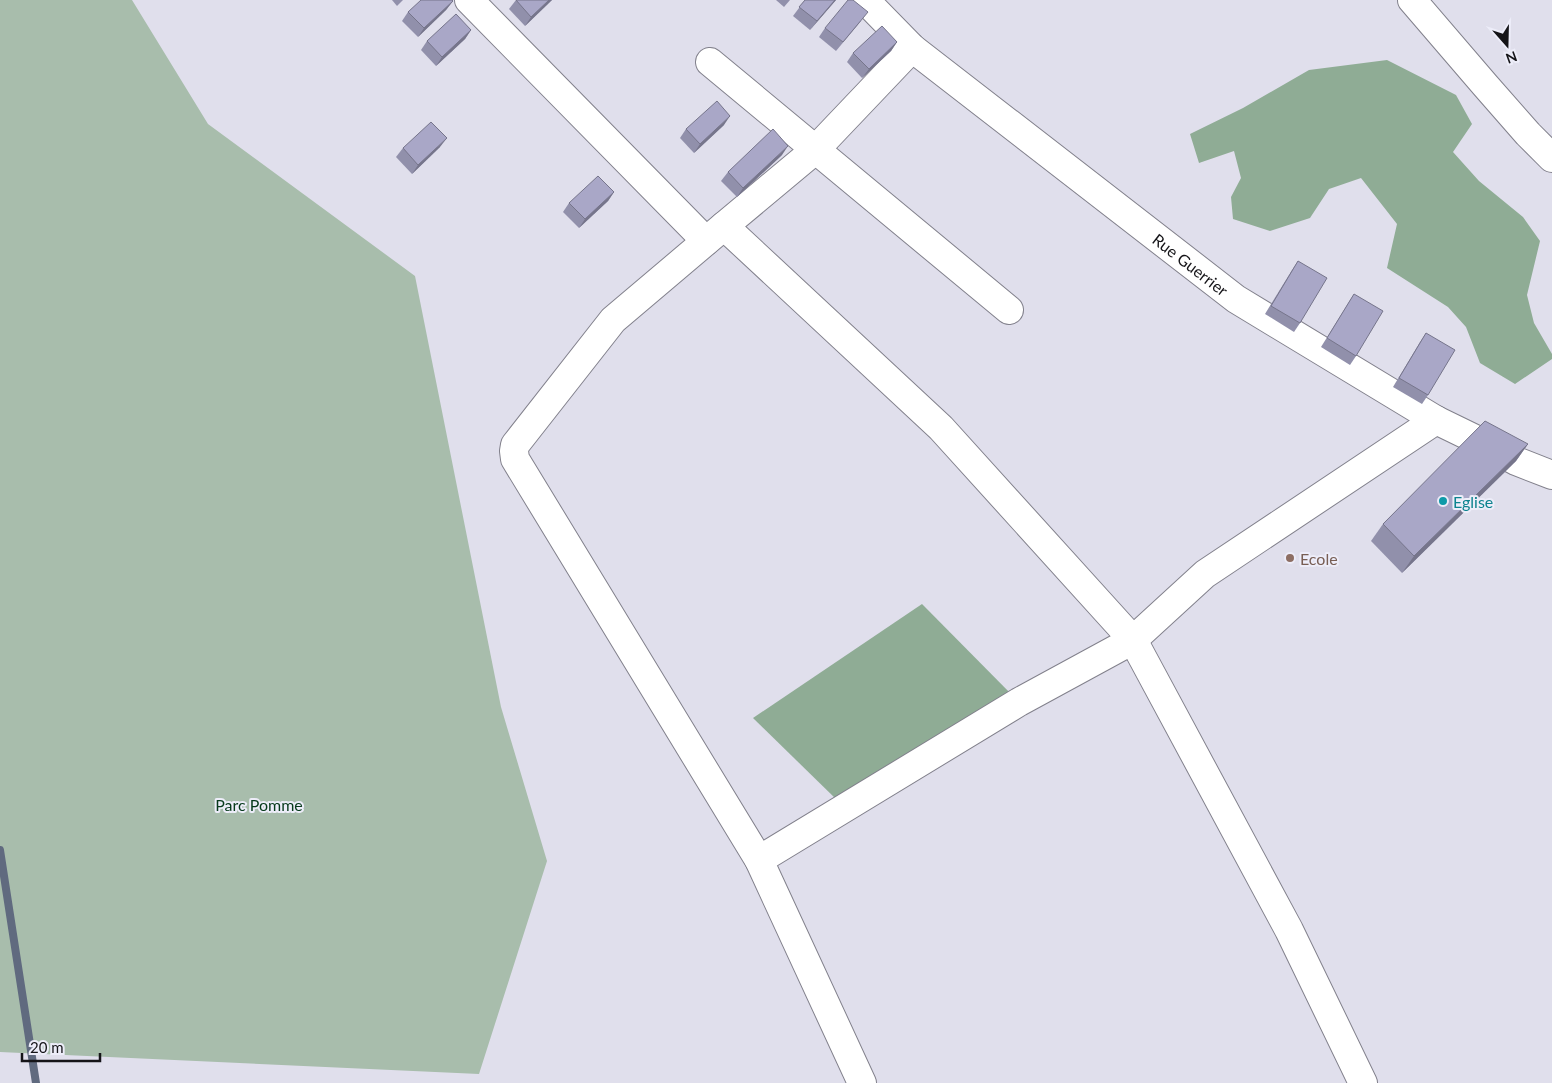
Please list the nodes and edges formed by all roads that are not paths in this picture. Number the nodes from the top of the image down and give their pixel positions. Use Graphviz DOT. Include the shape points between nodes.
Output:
graph roads {
  1 [pos="469,0"];
  2 [pos="865,0"];
  3 [pos="1412,0"];
  4 [pos="912,48"];
  5 [pos="710,62"];
  6 [pos="815,150"];
  7 [pos="1552,158"];
  8 [pos="715,234"];
  9 [pos="1009,310"];
  10 [pos="1436,420"];
  11 [pos="1552,475"];
  12 [pos="1133,640"];
  13 [pos="759,860"];
  14 [pos="862,1083"];
  15 [pos="1363,1083"];
  1 -- 8 [label="street"];
  2 -- 4 [label="street, Rue Guerrier"];
  3 -- 7 [label="street"];
  4 -- 6 [label="street"];
  4 -- 10 [label="street, Rue Guerrier" via="1236,299"];
  5 -- 6 [label="street"];
  6 -- 8 [label="street"];
  6 -- 9 [label="street"];
  8 -- 12 [label="street" via="941,428"];
  8 -- 13 [label="street" via="613,320 515,444 514,451 515,459"];
  10 -- 11 [label="street, Rue Guerrier" via="1516,461"];
  10 -- 12 [label="street" via="1206,574"];
  12 -- 13 [label="street" via="1019,702"];
  12 -- 15 [label="street" via="1289,930"];
  13 -- 14 [label="street"];
}
